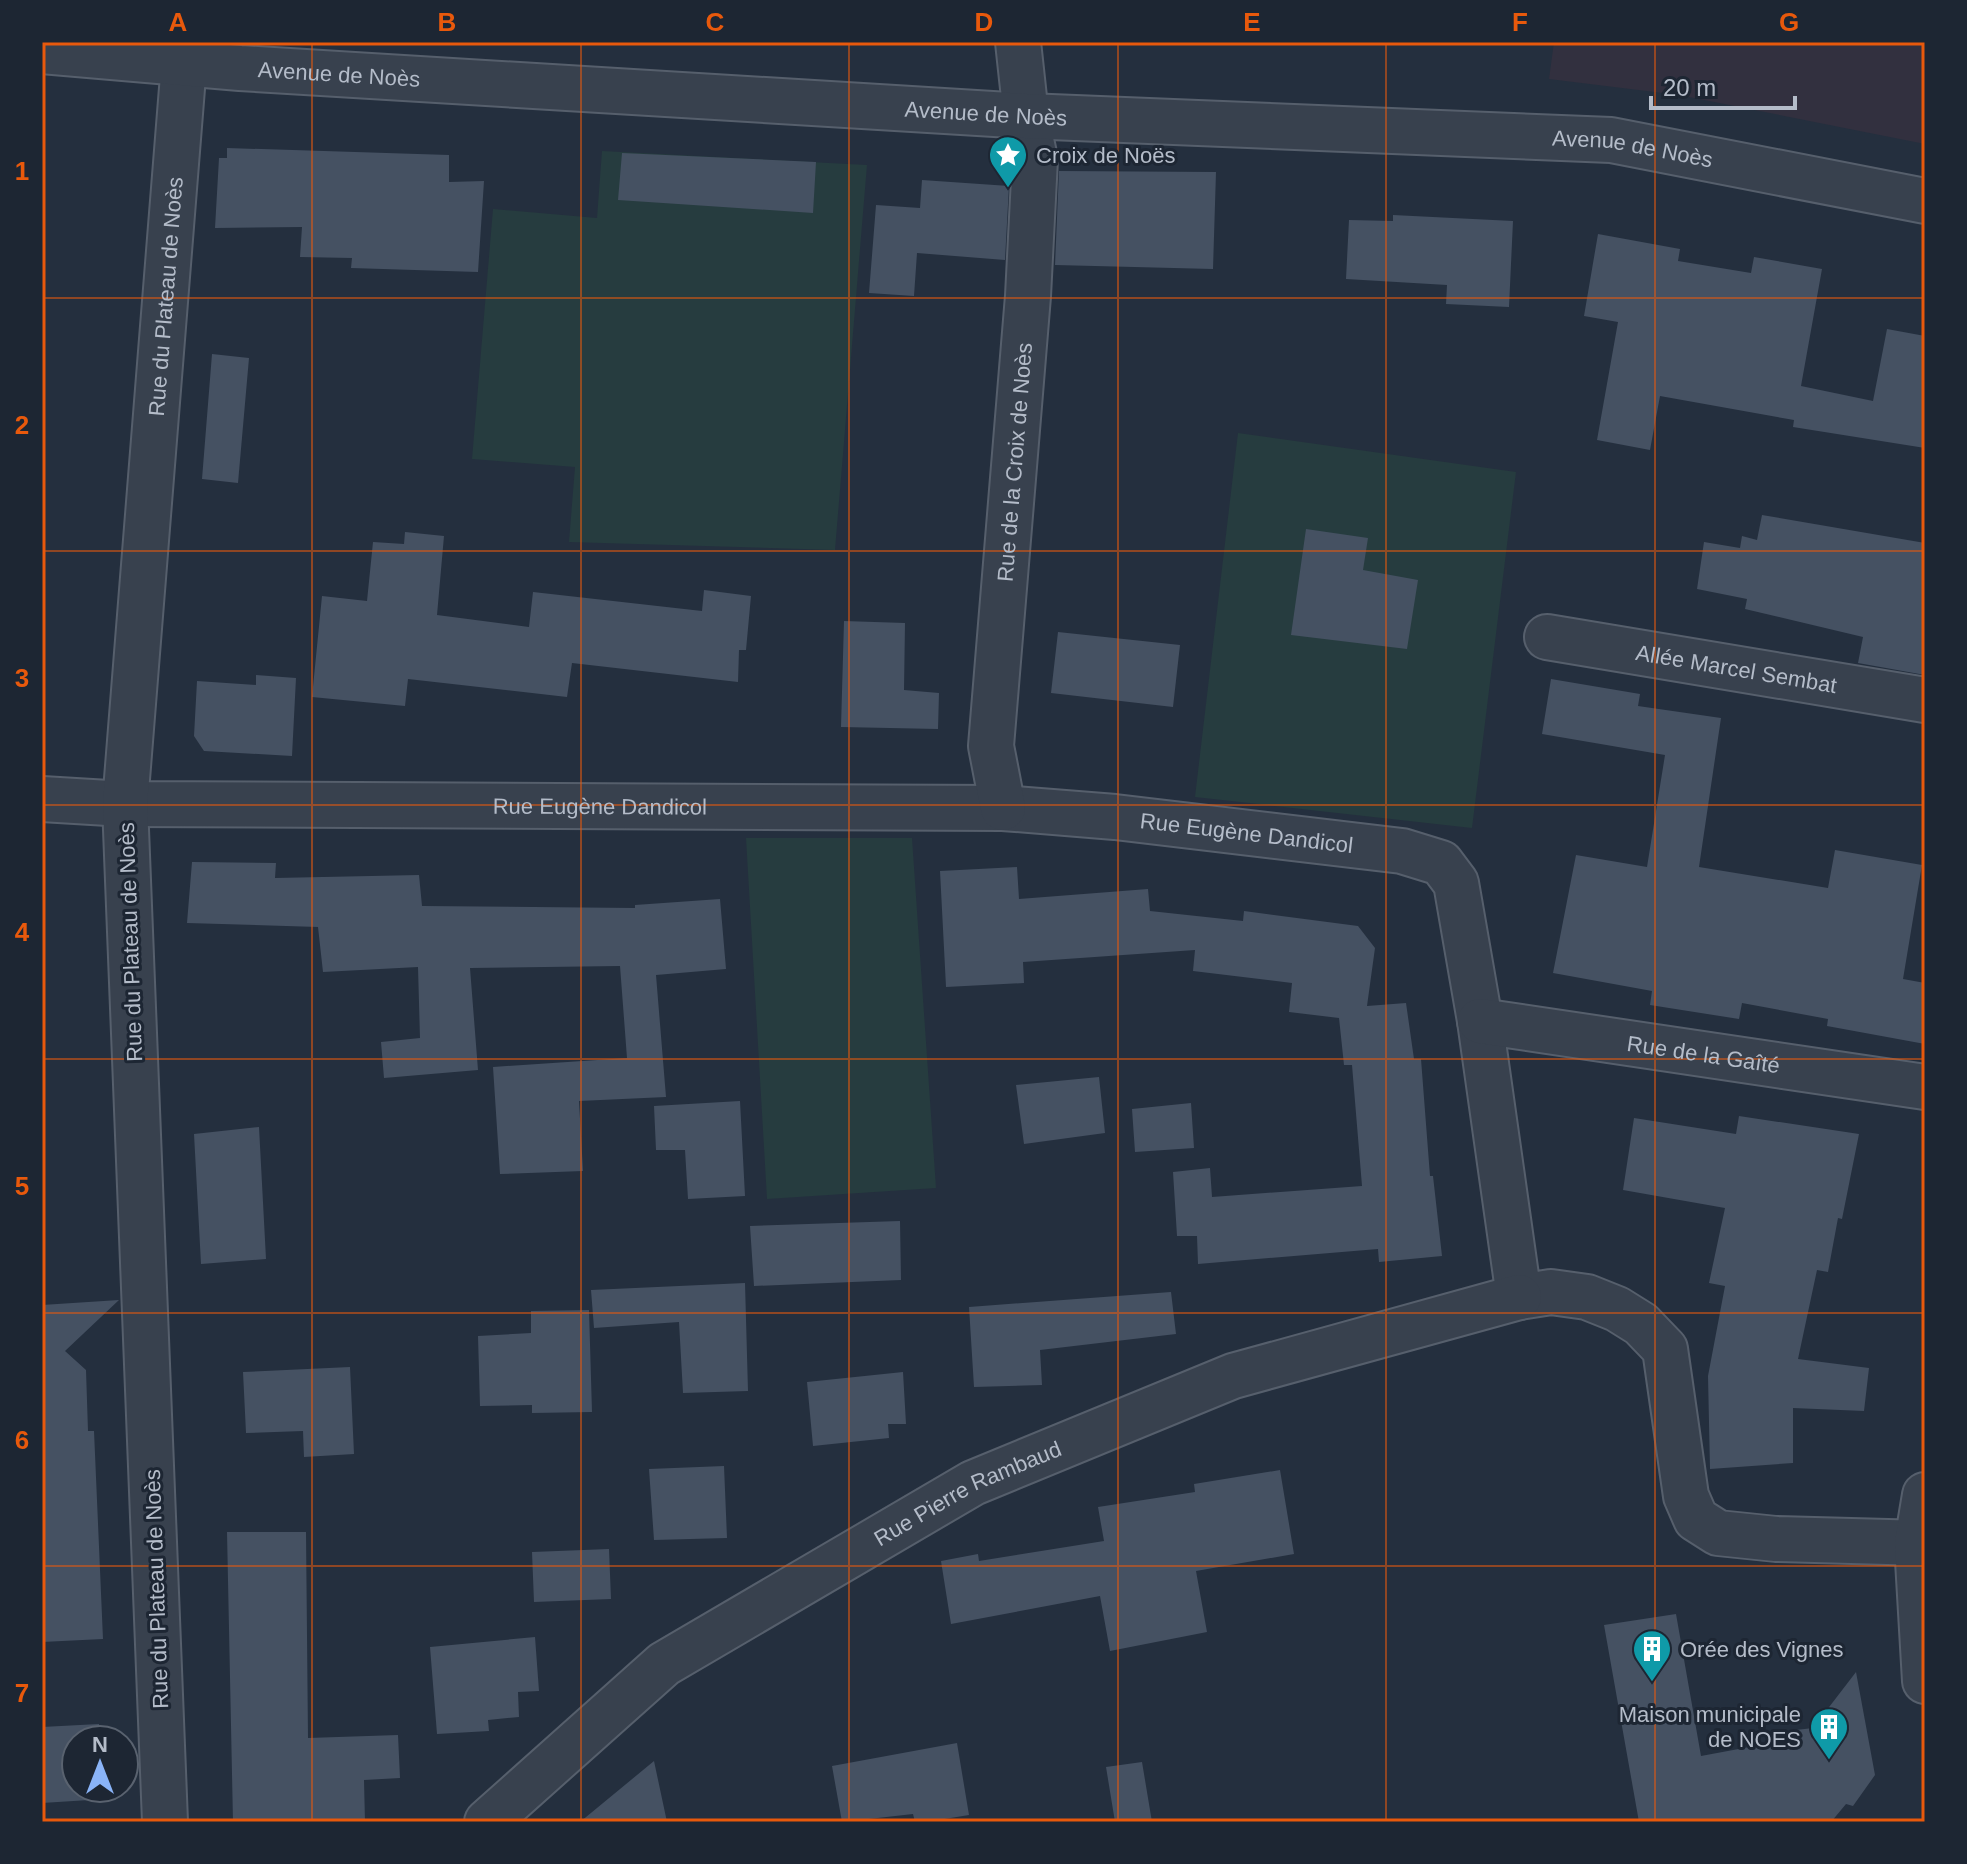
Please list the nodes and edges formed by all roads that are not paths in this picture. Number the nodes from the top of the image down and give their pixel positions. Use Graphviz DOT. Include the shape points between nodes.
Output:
graph roads {
  1 [pos="1018,42"];
  2 [pos="42,51"];
  3 [pos="184,63"];
  4 [pos="1026,116"];
  5 [pos="1925,201"];
  6 [pos="1547,637"];
  7 [pos="1925,700"];
  8 [pos="42,799"];
  9 [pos="125,804"];
  10 [pos="1003,808"];
  11 [pos="1480,1021"];
  12 [pos="1925,1087"];
  13 [pos="1519,1297"];
  14 [pos="1925,1495"];
  15 [pos="1921,1543"];
  16 [pos="1925,1681"];
  17 [pos="165,1822"];
  18 [pos="487,1822"];
  1 -- 4 [label="street, Rue de la Croix de Noès"];
  2 -- 3 [label="street, Avenue de Noès"];
  3 -- 4 [label="street, Avenue de Noès"];
  3 -- 9 [label="street, Rue du Plateau de Noès"];
  4 -- 5 [label="street, Avenue de Noès" via="1611,140"];
  4 -- 10 [label="street, Rue de la Croix de Noès" via="1035,159 1028,296 991,746"];
  6 -- 7 [label="street, Allée Marcel Sembat"];
  8 -- 9 [label="street, Rue Eugène Dandicol"];
  9 -- 10 [label="street, Rue Eugène Dandicol"];
  9 -- 17 [label="street, Rue du Plateau de Noès"];
  10 -- 11 [label="street, Rue Eugène Dandicol" via="1402,851 1441,863 1456,883"];
  11 -- 12 [label="street, Rue de la Gaîté"];
  11 -- 13 [label="street, Rue Eugène Dandicol"];
  13 -- 15 [label="street" via="1551,1292 1587,1297 1641,1324 1665,1349 1686,1496 1696,1519 1718,1533"];
  13 -- 18 [label="street, Rue Pierre Rambaud" via="1233,1376 973,1483 664,1664"];
  14 -- 15 [label="street"];
  15 -- 16 [label="street"];
}
